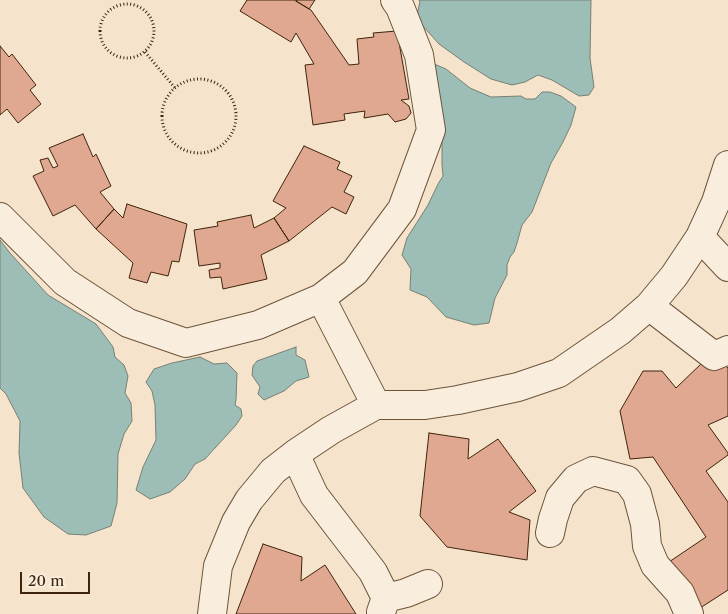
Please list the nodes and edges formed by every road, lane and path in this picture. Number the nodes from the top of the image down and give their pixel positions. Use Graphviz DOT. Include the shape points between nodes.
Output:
graph roads {
  1 [pos="395,0"];
  2 [pos="145,52"];
  3 [pos="175,88"];
  4 [pos="728,165"];
  5 [pos="0,217"];
  6 [pos="700,237"];
  7 [pos="728,266"];
  8 [pos="321,298"];
  9 [pos="650,306"];
  10 [pos="728,350"];
  11 [pos="376,406"];
  12 [pos="295,454"];
  13 [pos="550,533"];
  14 [pos="428,584"];
  15 [pos="384,606"];
  16 [pos="212,614"];
  17 [pos="689,614"];
  1 -- 8 [label="street" via="419,55 431,130 402,209 356,272"];
  2 -- 2 [label="path" via="128,59 111,54 100,40 99,31 105,14 120,4 137,6 145,11 154,27 154,36"];
  2 -- 3 [label="path"];
  3 -- 3 [label="path" via="193,79 206,79 227,91 237,114 230,138 221,147 210,152 192,153 175,145 167,136 162,125 162,112 165,100"];
  4 -- 6 [label="street"];
  5 -- 8 [label="street" via="65,282 128,323 186,343 258,325"];
  6 -- 7 [label="street"];
  6 -- 9 [label="street"];
  8 -- 11 [label="street"];
  9 -- 10 [label="street" via="714,356"];
  9 -- 11 [label="street" via="559,373 518,386 425,406"];
  11 -- 12 [label="street"];
  12 -- 15 [label="street" via="314,495 373,572"];
  12 -- 16 [label="street" via="273,471 236,522 218,566"];
  13 -- 17 [label="street" via="560,498 576,479 593,472 627,480 637,494 647,546 655,565 680,593"];
  14 -- 15 [label="street"];
}
